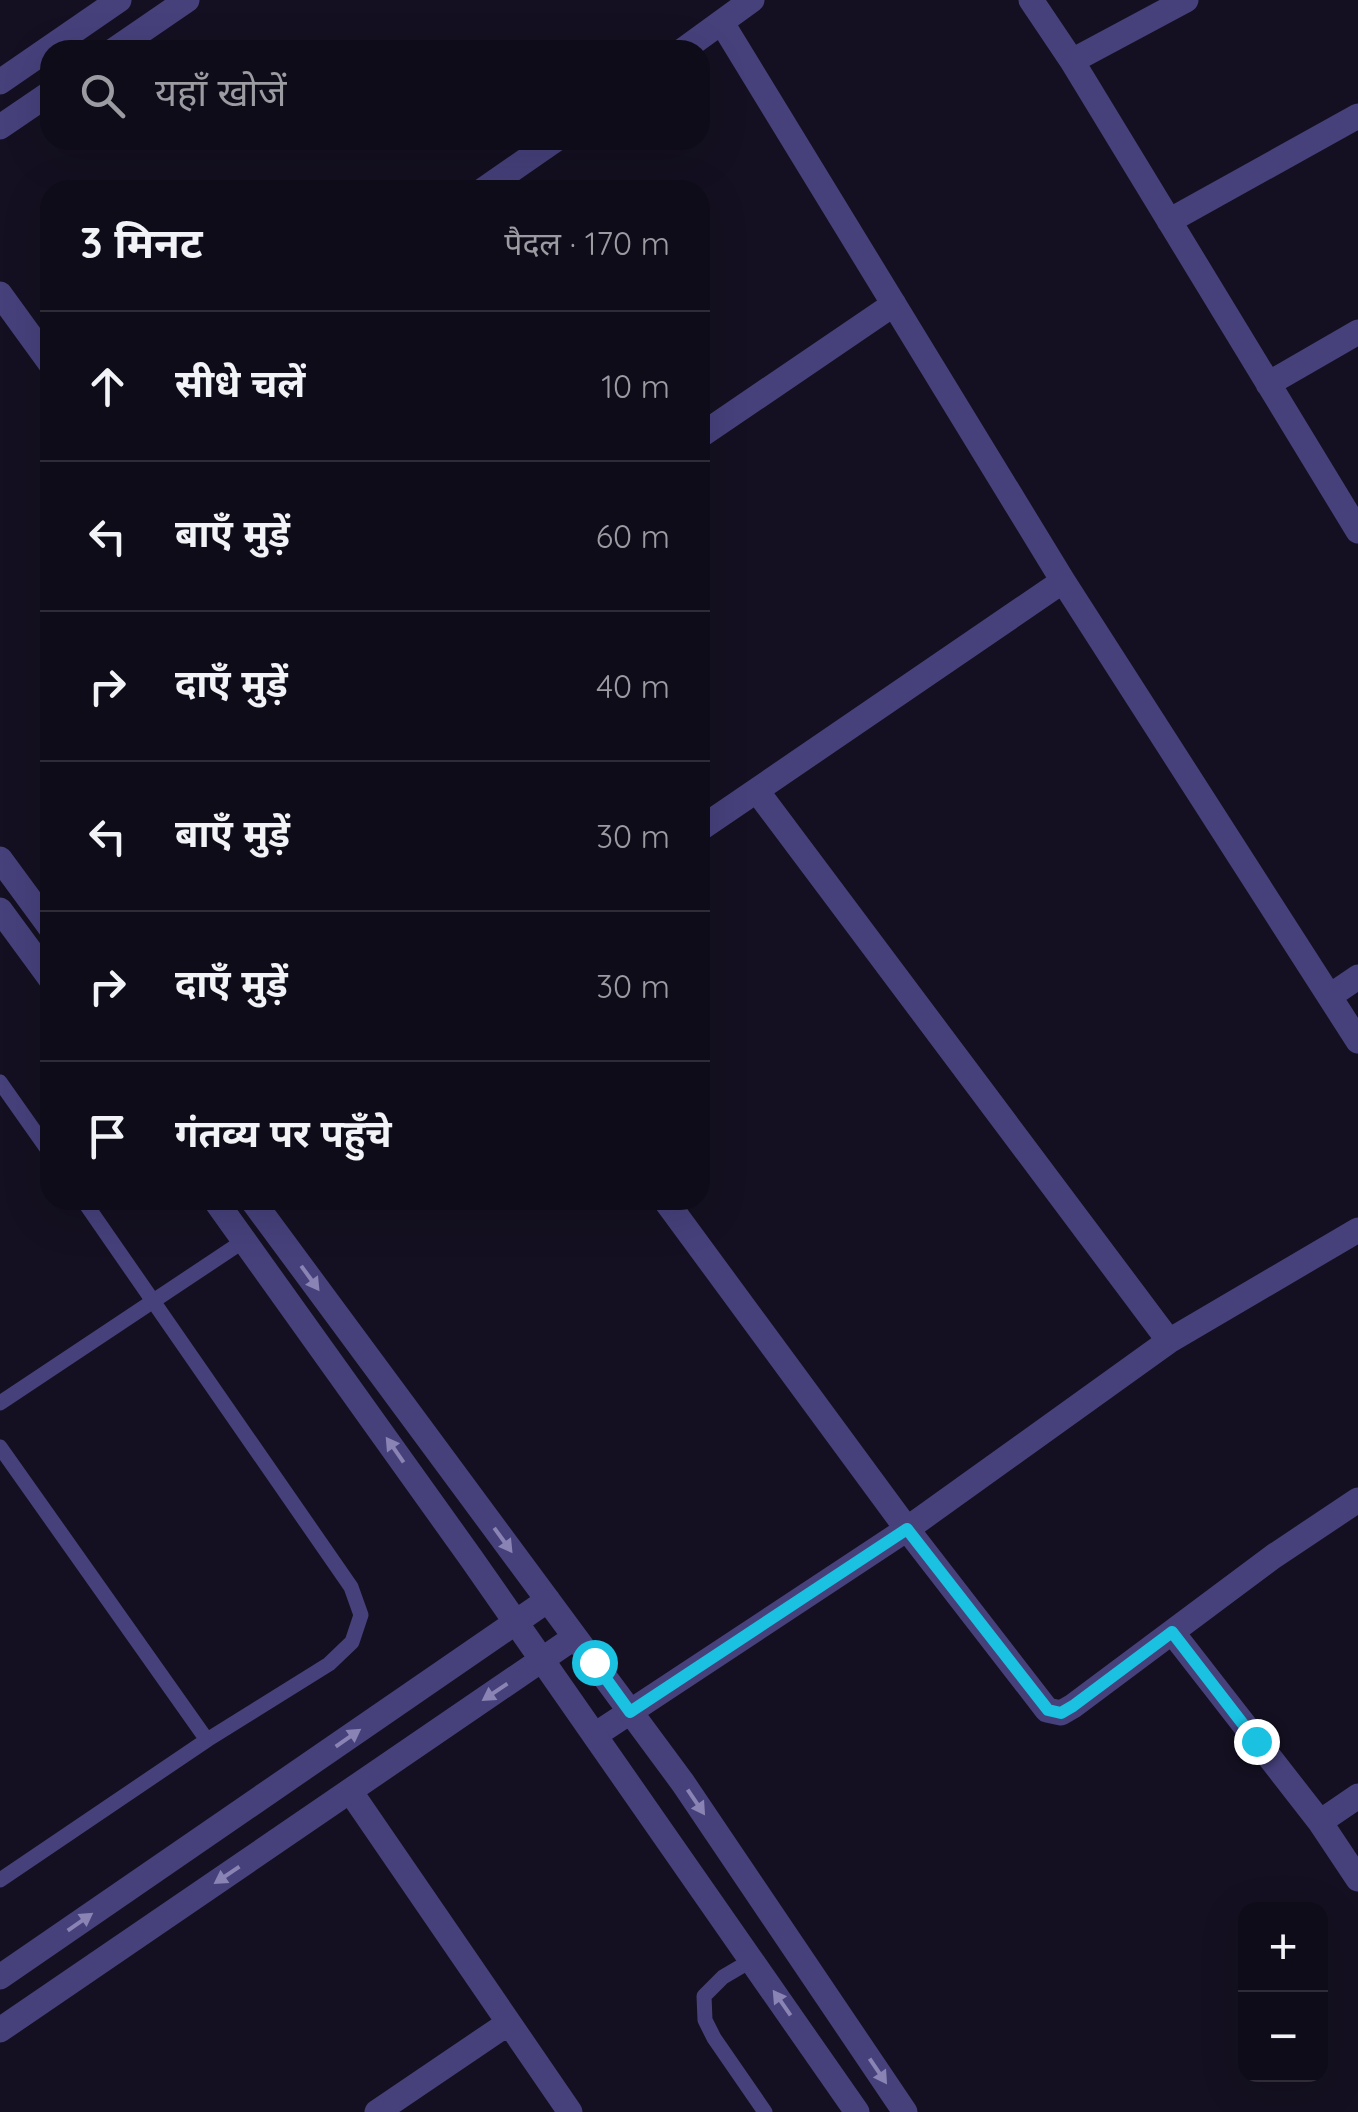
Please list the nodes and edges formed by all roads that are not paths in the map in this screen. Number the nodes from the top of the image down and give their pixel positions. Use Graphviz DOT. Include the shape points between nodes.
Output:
graph roads {
  1 [pos="119,0"];
  2 [pos="187,0"];
  3 [pos="752,0"];
  4 [pos="1031,0"];
  5 [pos="1186,0"];
  6 [pos="722,23"];
  7 [pos="61,40"];
  8 [pos="129,40"];
  9 [pos="697,40"];
  10 [pos="40,54"];
  11 [pos="1072,61"];
  12 [pos="0,82"];
  13 [pos="40,100"];
  14 [pos="1358,116"];
  15 [pos="0,128"];
  16 [pos="541,150"];
  17 [pos="497,180"];
  18 [pos="1169,220"];
  19 [pos="0,294"];
  20 [pos="894,304"];
  21 [pos="1358,332"];
  22 [pos="40,349"];
  23 [pos="1268,384"];
  24 [pos="710,429"];
  25 [pos="1358,531"];
  26 [pos="1063,581"];
  27 [pos="757,790"];
  28 [pos="710,822"];
  29 [pos="0,859"];
  30 [pos="0,910"];
  31 [pos="40,913"];
  32 [pos="40,964"];
  33 [pos="1358,977"];
  34 [pos="1330,996"];
  35 [pos="1358,1041"];
  36 [pos="0,1082"];
  37 [pos="40,1139"];
  38 [pos="90,1210"];
  39 [pos="223,1210"];
  40 [pos="259,1210"];
  41 [pos="672,1210"];
  42 [pos="1358,1230"];
  43 [pos="245,1240"];
  44 [pos="153,1300"];
  45 [pos="1169,1342"];
  46 [pos="0,1403"];
  47 [pos="0,1448"];
  48 [pos="1358,1500"];
  49 [pos="907,1529"];
  50 [pos="548,1600"];
  51 [pos="516,1622"];
  52 [pos="1172,1632"];
  53 [pos="575,1637"];
  54 [pos="542,1660"];
  55 [pos="630,1712"];
  56 [pos="595,1735"];
  57 [pos="207,1740"];
  58 [pos="350,1791"];
  59 [pos="1358,1796"];
  60 [pos="1320,1822"];
  61 [pos="1358,1879"];
  62 [pos="0,1880"];
  63 [pos="752,1960"];
  64 [pos="0,1977"];
  65 [pos="507,2024"];
  66 [pos="0,2030"];
  67 [pos="378,2112"];
  68 [pos="570,2112"];
  69 [pos="765,2112"];
  70 [pos="857,2112"];
  71 [pos="905,2112"];
  1 -- 7 [label="street"];
  2 -- 8 [label="street"];
  3 -- 6 [label="street"];
  4 -- 11 [label="street"];
  5 -- 11 [label="street"];
  6 -- 9 [label="street"];
  6 -- 20 [label="street"];
  10 -- 12 [label="street"];
  11 -- 18 [label="street"];
  13 -- 15 [label="street"];
  14 -- 18 [label="street"];
  16 -- 17 [label="street"];
  18 -- 23 [label="street"];
  19 -- 22 [label="street"];
  20 -- 24 [label="street"];
  20 -- 26 [label="street"];
  21 -- 23 [label="street"];
  23 -- 25 [label="street"];
  26 -- 27 [label="street"];
  26 -- 34 [label="street"];
  27 -- 28 [label="street"];
  27 -- 45 [label="street"];
  29 -- 31 [label="street"];
  30 -- 32 [label="street"];
  33 -- 34 [label="street"];
  34 -- 35 [label="street"];
  36 -- 37 [label="lane"];
  38 -- 44 [label="lane"];
  39 -- 43 [label="street"];
  40 -- 50 [label="street, one-way"];
  41 -- 49 [label="street"];
  42 -- 45 [label="street"];
  43 -- 44 [label="lane"];
  51 -- 43 [label="street, one-way"];
  44 -- 46 [label="lane"];
  44 -- 57 [label="lane" via="351,1587 361,1615 352,1642 329,1664"];
  45 -- 49 [label="street"];
  47 -- 57 [label="lane"];
  48 -- 52 [label="street"];
  49 -- 52 [label="street" via="1048,1710 1061,1713 1073,1706"];
  49 -- 55 [label="street"];
  50 -- 51 [label="street"];
  50 -- 53 [label="street"];
  51 -- 54 [label="street"];
  64 -- 51 [label="street, one-way"];
  52 -- 60 [label="street"];
  53 -- 54 [label="street"];
  53 -- 55 [label="street"];
  54 -- 56 [label="street"];
  54 -- 58 [label="street, one-way"];
  55 -- 56 [label="street"];
  55 -- 71 [label="street, one-way"];
  56 -- 63 [label="street"];
  57 -- 62 [label="lane"];
  58 -- 65 [label="street"];
  58 -- 66 [label="street, one-way"];
  59 -- 60 [label="street"];
  60 -- 61 [label="street"];
  63 -- 69 [label="lane" via="704,1996 705,2020"];
  70 -- 63 [label="street, one-way"];
  65 -- 67 [label="street"];
  65 -- 68 [label="street"];
}
